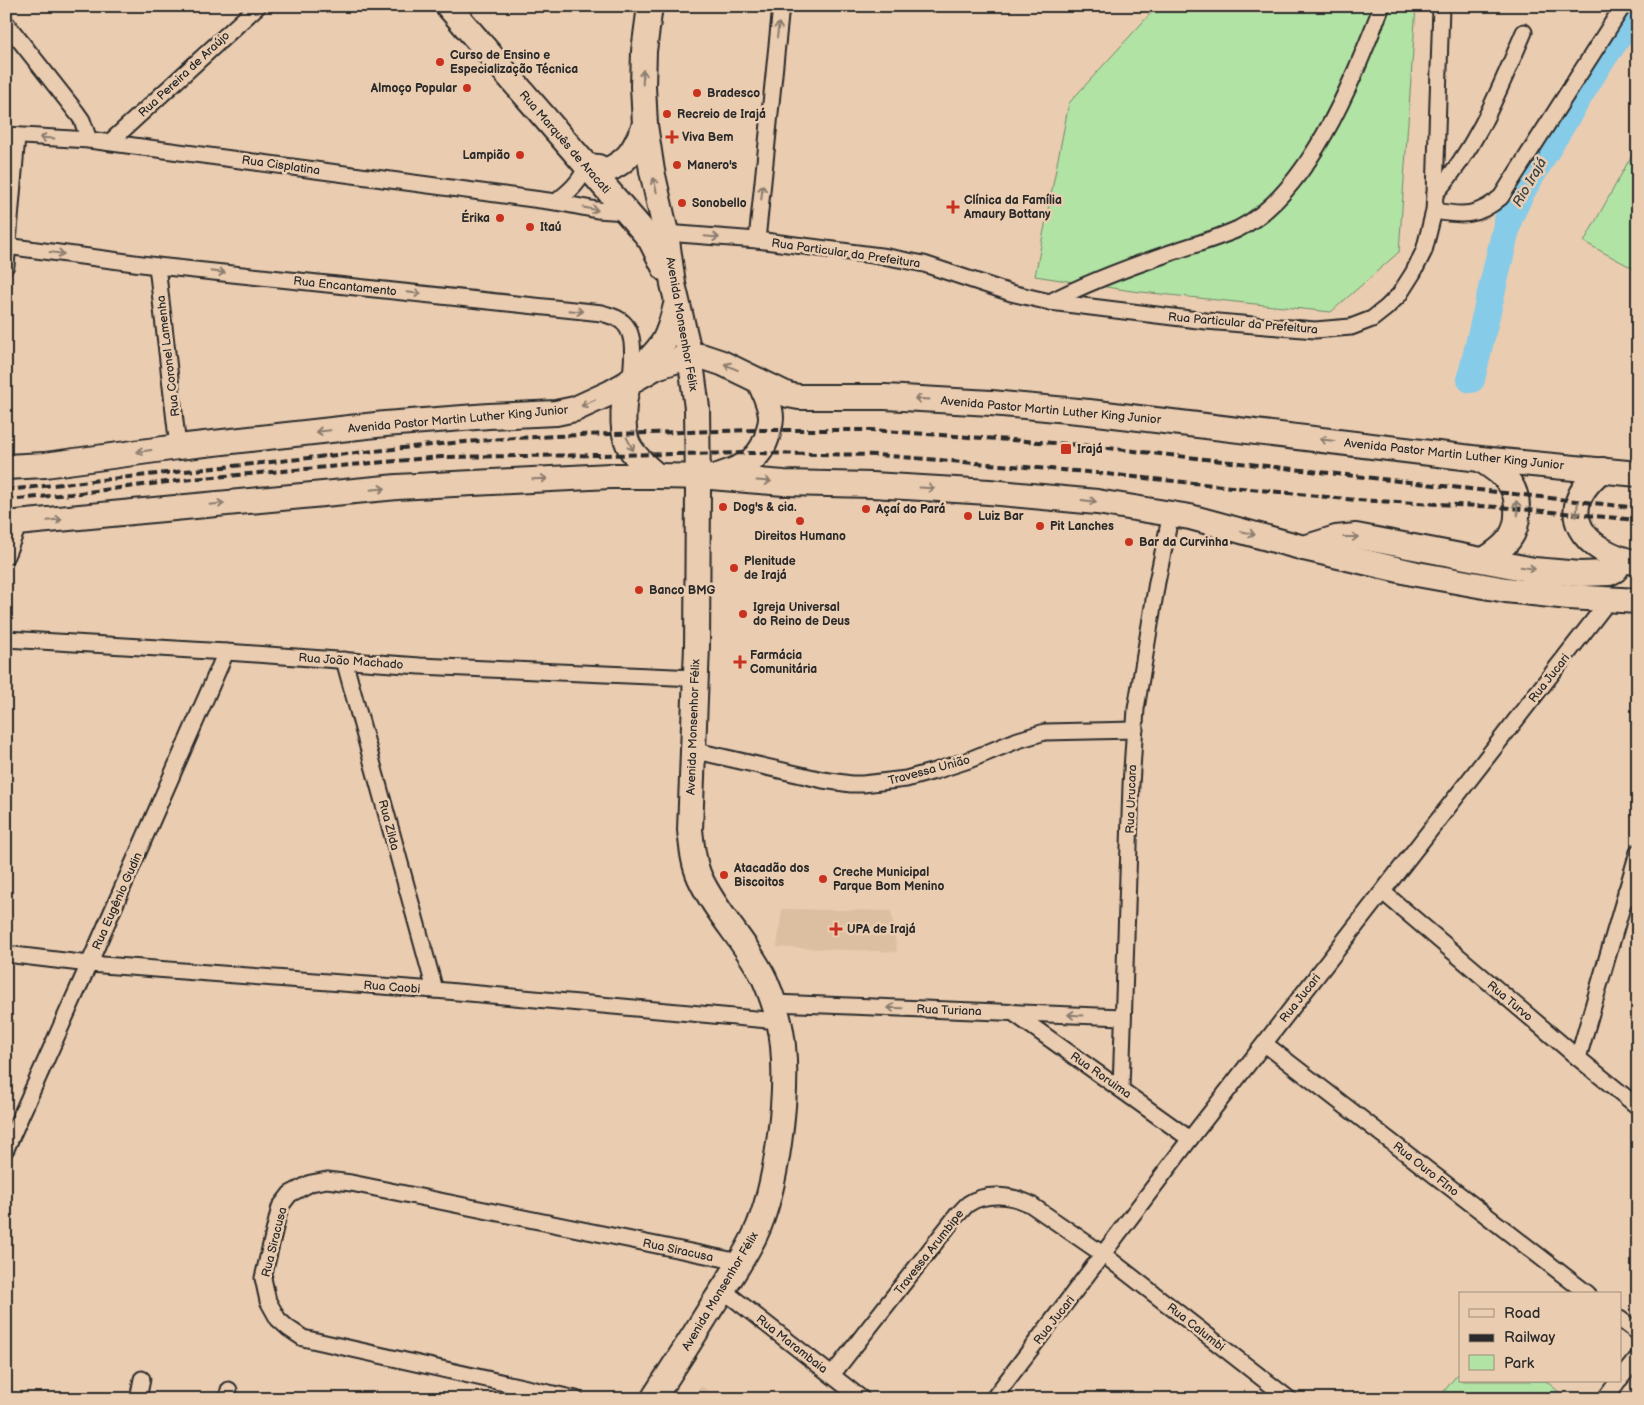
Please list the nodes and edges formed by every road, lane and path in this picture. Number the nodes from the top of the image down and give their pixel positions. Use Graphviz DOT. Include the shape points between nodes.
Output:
graph roads {
  1 [pos="258,6"];
  2 [pos="448,6"];
  3 [pos="650,6"];
  4 [pos="781,6"];
  5 [pos="1382,6"];
  6 [pos="1441,6"];
  7 [pos="1623,6"];
  8 [pos="6,23"];
  9 [pos="1524,32"];
  10 [pos="645,125"];
  11 [pos="12,135"];
  12 [pos="89,140"];
  13 [pos="110,142"];
  14 [pos="596,168"];
  15 [pos="1435,194"];
  16 [pos="556,202"];
  17 [pos="626,212"];
  18 [pos="1434,212"];
  19 [pos="666,233"];
  20 [pos="757,240"];
  21 [pos="7,246"];
  22 [pos="6,266"];
  23 [pos="157,266"];
  24 [pos="675,293"];
  25 [pos="1050,302"];
  26 [pos="690,356"];
  27 [pos="631,380"];
  28 [pos="759,381"];
  29 [pos="178,446"];
  30 [pos="1480,458"];
  31 [pos="6,467"];
  32 [pos="1602,470"];
  33 [pos="1638,474"];
  34 [pos="657,476"];
  35 [pos="705,477"];
  36 [pos="1171,513"];
  37 [pos="13,524"];
  38 [pos="1304,548"];
  39 [pos="6,556"];
  40 [pos="1484,560"];
  41 [pos="1630,562"];
  42 [pos="1610,599"];
  43 [pos="1638,601"];
  44 [pos="6,639"];
  45 [pos="226,652"];
  46 [pos="344,660"];
  47 [pos="696,678"];
  48 [pos="1135,730"];
  49 [pos="692,750"];
  50 [pos="1638,852"];
  51 [pos="1384,893"];
  52 [pos="1632,896"];
  53 [pos="6,954"];
  54 [pos="89,964"];
  55 [pos="435,990"];
  56 [pos="776,1012"];
  57 [pos="1012,1012"];
  58 [pos="1123,1017"];
  59 [pos="1264,1044"];
  60 [pos="1578,1058"];
  61 [pos="1121,1089"];
  62 [pos="1638,1107"];
  63 [pos="1190,1139"];
  64 [pos="6,1149"];
  65 [pos="1104,1255"];
  66 [pos="740,1262"];
  67 [pos="723,1290"];
  68 [pos="1585,1292"];
  69 [pos="1622,1321"];
  70 [pos="1638,1333"];
  71 [pos="1638,1357"];
  72 [pos="832,1375"];
  73 [pos="1622,1376"];
  74 [pos="142,1380"];
  75 [pos="1617,1382"];
  76 [pos="138,1399"];
  77 [pos="576,1399"];
  78 [pos="653,1399"];
  79 [pos="862,1399"];
  80 [pos="993,1399"];
  81 [pos="1288,1399"];
  82 [pos="1604,1399"];
  1 -- 13 [label="street, Rua Pereira de Araújo"];
  2 -- 14 [label="main road, Rua Marquês de Aracati"];
  10 -- 3 [label="main road, Avenida Monsenhor Félix, one-way" via="644,51"];
  20 -- 4 [label="street, Rua Particular da Prefeitura, one-way"];
  5 -- 25 [label="street" via="1357,67 1324,133 1291,184 1264,212 1227,234 1117,271"];
  6 -- 15 [label="street, Rua Particular da Prefeitura"];
  7 -- 18 [label="street" via="1501,197 1474,214"];
  8 -- 12 [label="street" via="82,120"];
  9 -- 15 [label="street" via="1484,123 1448,180"];
  10 -- 14 [label="main road" via="632,153 623,163"];
  19 -- 10 [label="main road, Avenida Monsenhor Félix, one-way"];
  12 -- 11 [label="street, Rua Cisplatina, one-way"];
  11 -- 21 [label="street"];
  12 -- 13 [label="street, Rua Cisplatina"];
  13 -- 16 [label="street, Rua Cisplatina"];
  14 -- 16 [label="street"];
  14 -- 17 [label="main road, Rua Marquês de Aracati"];
  14 -- 19 [label="main road"];
  15 -- 18 [label="street, Rua Particular da Prefeitura"];
  16 -- 17 [label="street, Rua Cisplatina, one-way"];
  17 -- 24 [label="main road, Rua Marquês de Aracati" via="651,241"];
  18 -- 25 [label="street, Rua Particular da Prefeitura" via="1424,251 1399,295 1372,318 1352,326 1315,330 1206,321"];
  19 -- 20 [label="street, Rua Particular da Prefeitura, one-way"];
  19 -- 24 [label="main road, Avenida Monsenhor Félix"];
  20 -- 25 [label="street, Rua Particular da Prefeitura" via="924,264 1011,293"];
  21 -- 22 [label="street"];
  21 -- 23 [label="street, Rua Encantamento, one-way"];
  23 -- 27 [label="street, Rua Encantamento, one-way" via="602,314 619,319 631,338"];
  23 -- 29 [label="street, Rua Coronel Lamenha"];
  24 -- 26 [label="main road, Avenida Monsenhor Félix"];
  24 -- 27 [label="main road" via="663,342"];
  26 -- 27 [label="main road, Avenida Pastor Martin Luther King Junior" via="656,367"];
  28 -- 26 [label="main road, Avenida Pastor Martin Luther King Junior, one-way" via="712,358"];
  26 -- 35 [label="main road, Avenida Monsenhor Félix"];
  27 -- 29 [label="main road, Avenida Pastor Martin Luther King Junior, one-way" via="575,409 556,413 385,424"];
  27 -- 34 [label="main road, one-way" via="624,407 628,444"];
  30 -- 28 [label="main road, Avenida Pastor Martin Luther King Junior, one-way" via="991,403 807,398 788,394"];
  28 -- 35 [label="main road" via="772,418 764,446 757,456 738,470"];
  29 -- 31 [label="main road, Avenida Pastor Martin Luther King Junior, one-way" via="45,465"];
  30 -- 32 [label="main road, Avenida Pastor Martin Luther King Junior"];
  40 -- 30 [label="main road, one-way" via="1508,542 1515,532 1518,517 1513,488"];
  32 -- 33 [label="main road, Avenida Pastor Martin Luther King Junior"];
  32 -- 41 [label="main road, one-way" via="1584,486 1576,507 1576,518 1588,539 1602,550"];
  34 -- 35 [label="main road"];
  37 -- 34 [label="main road, one-way" via="398,487"];
  35 -- 36 [label="main road, one-way" via="1028,495"];
  35 -- 47 [label="main road, Avenida Monsenhor Félix"];
  36 -- 38 [label="main road, one-way"];
  36 -- 48 [label="street, Rua Urucara" via="1143,666"];
  37 -- 39 [label="street"];
  38 -- 40 [label="main road, one-way" via="1336,538 1356,536"];
  38 -- 42 [label="main road" via="1393,570 1506,590"];
  40 -- 41 [label="main road, one-way" via="1534,570 1590,574 1609,574"];
  42 -- 43 [label="main road"];
  42 -- 51 [label="street, Rua Jucari"];
  44 -- 45 [label="street, Rua João Machado"];
  45 -- 46 [label="street, Rua João Machado"];
  45 -- 54 [label="street, Rua Eugênio Gudin"];
  46 -- 47 [label="street, Rua João Machado"];
  46 -- 55 [label="street, Rua Zilda"];
  47 -- 49 [label="main road, Avenida Monsenhor Félix"];
  48 -- 49 [label="street, Travessa União" via="1045,732 935,771 906,779 863,784 823,780"];
  48 -- 58 [label="street, Rua Urucara"];
  49 -- 56 [label="main road, Avenida Monsenhor Félix" via="690,830 694,860 711,898 753,959"];
  50 -- 52 [label="street"];
  51 -- 59 [label="street, Rua Jucari"];
  51 -- 60 [label="street, Rua Turvo"];
  52 -- 60 [label="street"];
  53 -- 54 [label="street, Rua Caobi"];
  54 -- 55 [label="street, Rua Caobi"];
  54 -- 64 [label="street, Rua Eugênio Gudin"];
  55 -- 56 [label="street, Rua Caobi"];
  57 -- 56 [label="street, Rua Turiana, one-way"];
  56 -- 66 [label="main road, Avenida Monsenhor Félix" via="784,1065 773,1174 766,1205"];
  58 -- 57 [label="street, Rua Turiana, one-way"];
  57 -- 61 [label="street, Rua Roruima"];
  58 -- 61 [label="street, Rua Urucara"];
  59 -- 63 [label="street, Rua Jucari"];
  59 -- 68 [label="street, Rua Ouro FIno"];
  60 -- 62 [label="street, Rua Turvo"];
  61 -- 63 [label="street, Rua Roruima"];
  63 -- 65 [label="street, Rua Jucari"];
  65 -- 72 [label="street, Travessa Arumbipe" via="1018,1198 980,1199 968,1204"];
  65 -- 80 [label="street, Rua Jucari"];
  65 -- 81 [label="street, Rua Calumbi"];
  66 -- 67 [label="main road, Avenida Monsenhor Félix"];
  66 -- 77 [label="street, Rua Siracusa" via="327,1180 311,1183 290,1194 280,1207 264,1278 268,1300 278,1319 303,1338"];
  67 -- 72 [label="street, Rua Marambaia"];
  67 -- 78 [label="main road, Avenida Monsenhor Félix"];
  69 -- 70 [label="street"];
  71 -- 73 [label="street"];
  72 -- 79 [label="street, Rua Marambaia"];
  74 -- 76 [label="street"];
  75 -- 82 [label="street"];
}
